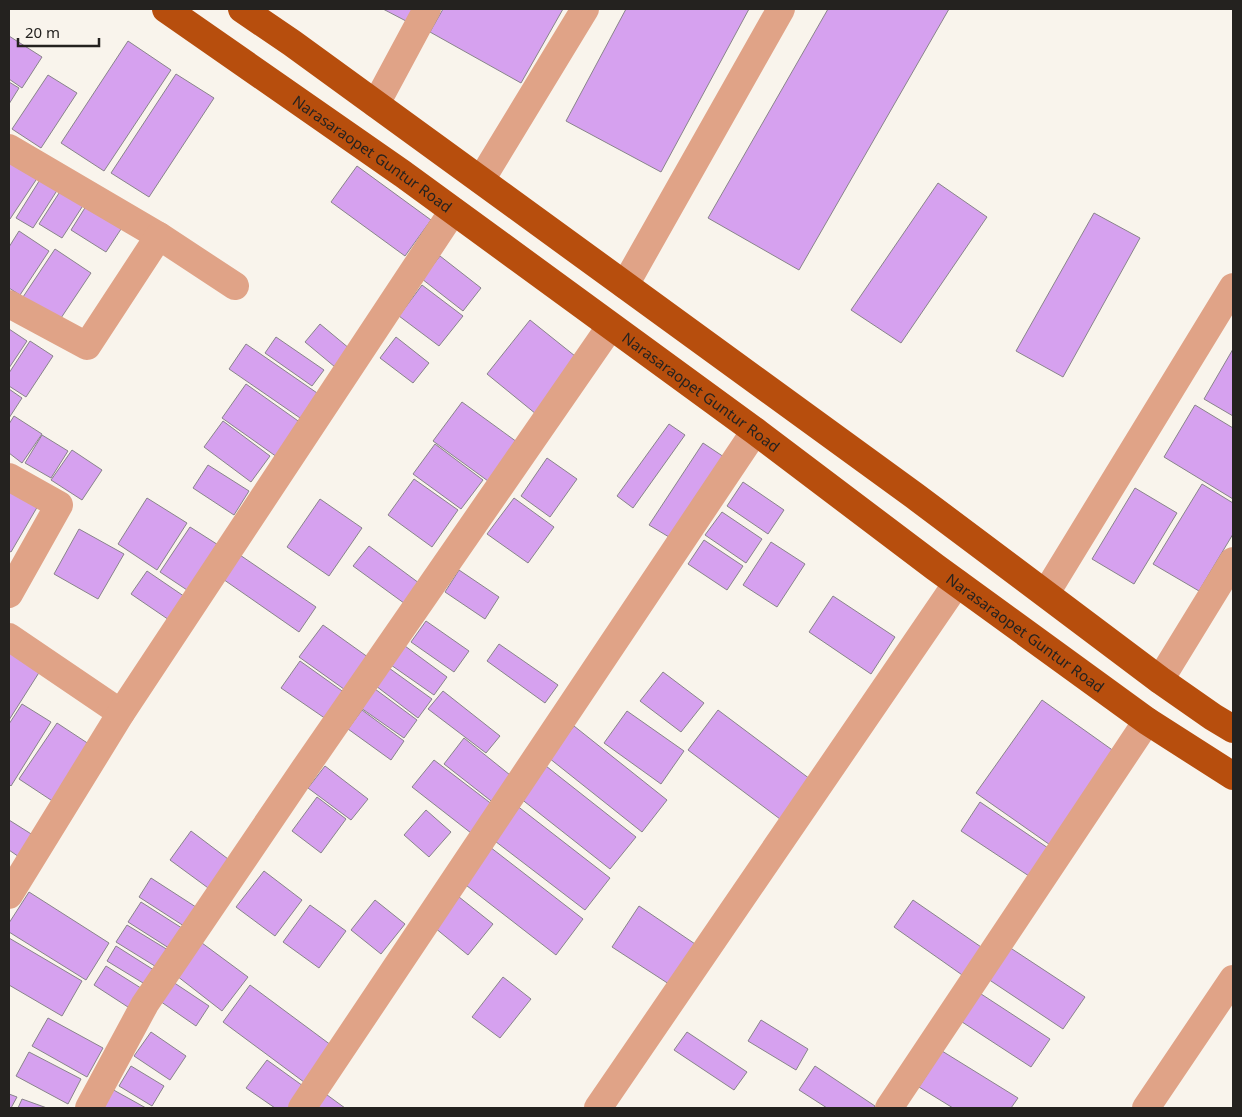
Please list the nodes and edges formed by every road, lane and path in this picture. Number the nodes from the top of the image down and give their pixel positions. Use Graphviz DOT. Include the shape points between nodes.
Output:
graph roads {
  1 [pos="166,9"];
  2 [pos="242,9"];
  3 [pos="428,9"];
  4 [pos="585,9"];
  5 [pos="781,9"];
  6 [pos="376,104"];
  7 [pos="9,148"];
  8 [pos="481,180"];
  9 [pos="453,211"];
  10 [pos="159,236"];
  11 [pos="626,285"];
  12 [pos="235,286"];
  13 [pos="1233,286"];
  14 [pos="9,304"];
  15 [pos="610,327"];
  16 [pos="754,431"];
  17 [pos="9,477"];
  18 [pos="1233,561"];
  19 [pos="957,583"];
  20 [pos="1046,593"];
  21 [pos="9,594"];
  22 [pos="9,637"];
  23 [pos="1160,680"];
  24 [pos="122,713"];
  25 [pos="1147,722"];
  26 [pos="1233,729"];
  27 [pos="1233,776"];
  28 [pos="9,895"];
  29 [pos="1233,979"];
  30 [pos="90,1108"];
  31 [pos="302,1108"];
  32 [pos="598,1108"];
  33 [pos="889,1108"];
  34 [pos="1146,1108"];
  1 -- 9 [label="highway, Narasaraopet Guntur Road"];
  2 -- 6 [label="highway"];
  3 -- 6 [label="street"];
  4 -- 8 [label="street"];
  5 -- 11 [label="street"];
  6 -- 8 [label="highway"];
  7 -- 10 [label="street"];
  8 -- 11 [label="highway"];
  9 -- 15 [label="highway, Narasaraopet Guntur Road"];
  9 -- 24 [label="street"];
  10 -- 12 [label="street"];
  10 -- 14 [label="street" via="87,346"];
  11 -- 20 [label="highway"];
  13 -- 20 [label="street"];
  15 -- 16 [label="highway, Narasaraopet Guntur Road"];
  15 -- 30 [label="street" via="306,765 145,1004"];
  16 -- 19 [label="highway, Narasaraopet Guntur Road"];
  16 -- 31 [label="street"];
  17 -- 21 [label="street" via="59,505"];
  18 -- 23 [label="street"];
  19 -- 25 [label="highway, Narasaraopet Guntur Road"];
  19 -- 32 [label="street"];
  20 -- 23 [label="highway"];
  22 -- 24 [label="street"];
  23 -- 26 [label="highway"];
  24 -- 28 [label="street"];
  25 -- 27 [label="highway, Narasaraopet Guntur Road"];
  25 -- 33 [label="street"];
  29 -- 34 [label="street"];
}
